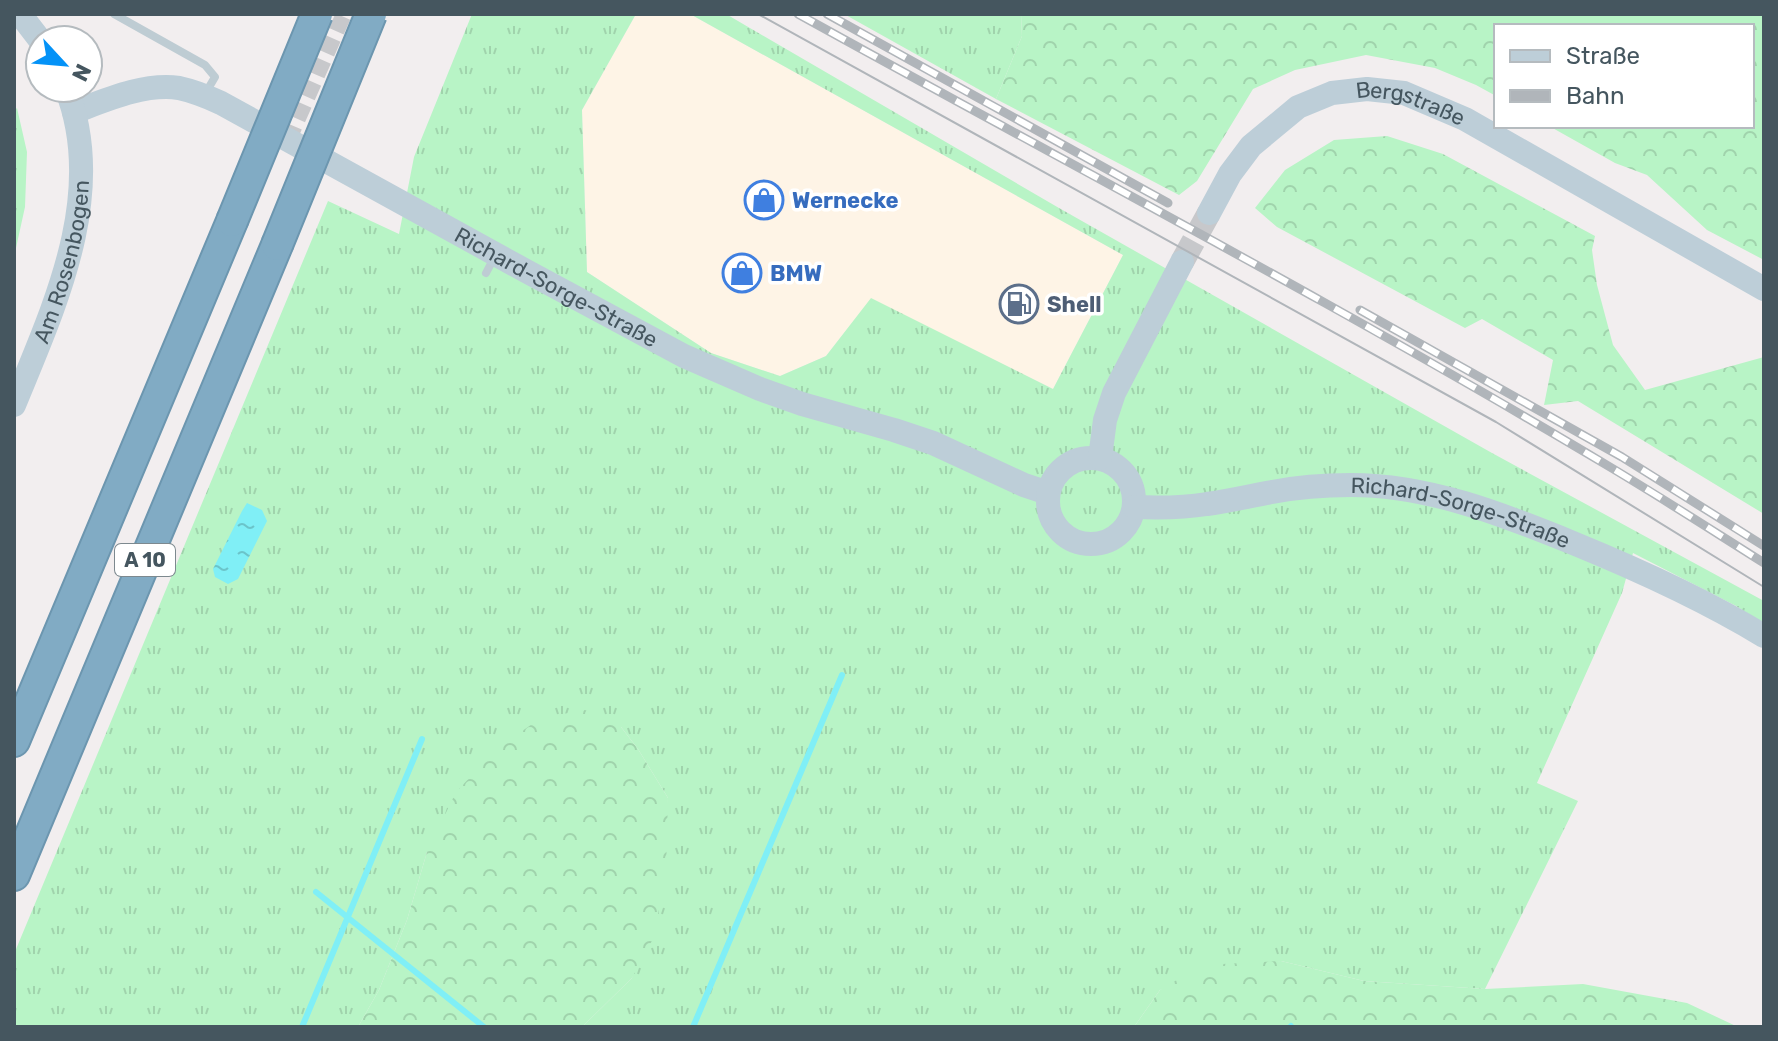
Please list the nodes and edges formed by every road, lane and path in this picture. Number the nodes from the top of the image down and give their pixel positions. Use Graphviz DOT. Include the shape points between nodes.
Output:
graph roads {
  1 [pos="114,14"];
  2 [pos="317,14"];
  3 [pos="371,14"];
  4 [pos="205,96"];
  5 [pos="71,104"];
  6 [pos="74,112"];
  7 [pos="1209,213"];
  8 [pos="1182,262"];
  9 [pos="1764,289"];
  10 [pos="14,405"];
  11 [pos="1100,458"];
  12 [pos="1048,493"];
  13 [pos="1134,507"];
  14 [pos="1764,636"];
  15 [pos="14,741"];
  16 [pos="14,875"];
  1 -- 4 [label="lane" via="205,65 215,77"];
  2 -- 15 [label="highway, A 10, bridge"];
  3 -- 16 [label="highway, A 10, bridge"];
  4 -- 6 [label="main road, Richard-Sorge-Straße" via="178,88 143,90"];
  4 -- 12 [label="main road, Richard-Sorge-Straße" via="491,264 719,372 802,404 933,443"];
  5 -- 6 [label="main road, Am Rosenbogen"];
  6 -- 10 [label="main road, Am Rosenbogen" via="82,172 76,224 59,288"];
  7 -- 9 [label="main road, Bergstraße" via="1251,146 1298,107 1332,93 1404,93 1465,119"];
  8 -- 11 [label="main road" via="1114,393"];
  11 -- 12 [label="main road" via="1073,461 1061,469"];
  11 -- 13 [label="main road" via="1130,482"];
  12 -- 13 [label="main road" via="1047,506 1057,529 1078,543 1114,538"];
  13 -- 14 [label="main road, Richard-Sorge-Straße" via="1204,505 1320,486 1426,494 1508,517 1621,562"];
}
